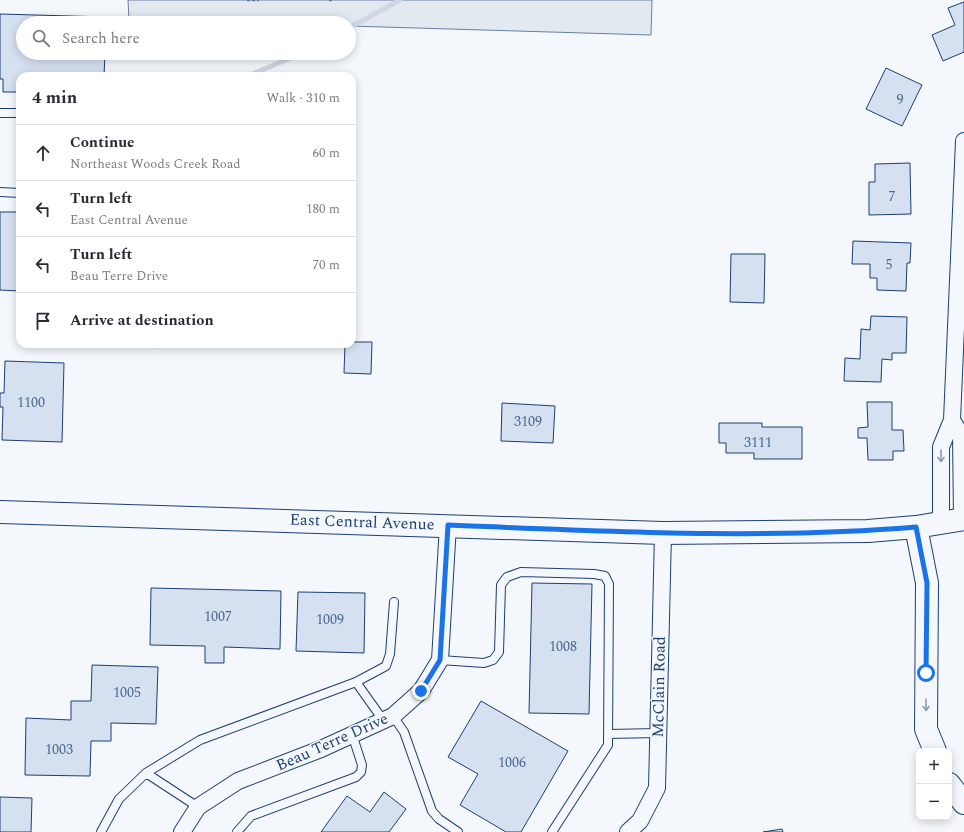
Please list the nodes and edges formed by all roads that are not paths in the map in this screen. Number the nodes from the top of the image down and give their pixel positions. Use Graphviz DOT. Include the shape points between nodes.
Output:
graph roads {
  1 [pos="0,113"];
  2 [pos="16,113"];
  3 [pos="964,141"];
  4 [pos="0,192"];
  5 [pos="16,193"];
  6 [pos="952,420"];
  7 [pos="0,512"];
  8 [pos="963,519"];
  9 [pos="940,524"];
  10 [pos="448,525"];
  11 [pos="916,527"];
  12 [pos="663,533"];
  13 [pos="394,602"];
  14 [pos="440,660"];
  15 [pos="356,682"];
  16 [pos="388,718"];
  17 [pos="352,734"];
  18 [pos="608,734"];
  19 [pos="658,734"];
  20 [pos="934,748"];
  21 [pos="146,774"];
  22 [pos="952,788"];
  23 [pos="964,803"];
  24 [pos="198,807"];
  25 [pos="101,832"];
  26 [pos="182,832"];
  27 [pos="237,832"];
  28 [pos="458,832"];
  29 [pos="552,832"];
  30 [pos="628,832"];
  1 -- 2 [label="lane"];
  3 -- 6 [label="street"];
  4 -- 5 [label="lane"];
  6 -- 8 [label="street" via="961,436"];
  6 -- 9 [label="street, one-way" via="941,446"];
  7 -- 10 [label="main road, East Central Avenue"];
  8 -- 9 [label="main road, East Central Avenue"];
  9 -- 11 [label="main road, East Central Avenue"];
  10 -- 12 [label="main road, East Central Avenue"];
  10 -- 14 [label="street, Beau Terre Drive"];
  11 -- 12 [label="main road, East Central Avenue" via="868,531"];
  11 -- 20 [label="main road, one-way" via="927,583 926,729"];
  12 -- 19 [label="street, McClain Road"];
  13 -- 15 [label="lane" via="390,654 386,666"];
  14 -- 16 [label="street, Beau Terre Drive" via="421,691"];
  14 -- 18 [label="lane" via="484,663 493,660 498,652 501,585 507,577 521,572 605,576 609,584"];
  15 -- 16 [label="lane"];
  15 -- 21 [label="lane" via="200,740"];
  16 -- 17 [label="street, Beau Terre Drive"];
  16 -- 28 [label="lane" via="404,732 432,811"];
  17 -- 24 [label="street, Beau Terre Drive" via="321,749 238,781"];
  17 -- 27 [label="lane" via="362,765 361,772 356,777 252,816"];
  18 -- 19 [label="lane"];
  18 -- 29 [label="lane" via="608,745"];
  19 -- 30 [label="street, McClain Road" via="657,788 640,821"];
  21 -- 24 [label="lane"];
  21 -- 25 [label="lane" via="119,799"];
  22 -- 23 [label="main road"];
  24 -- 26 [label="street, Beau Terre Drive"];
}
